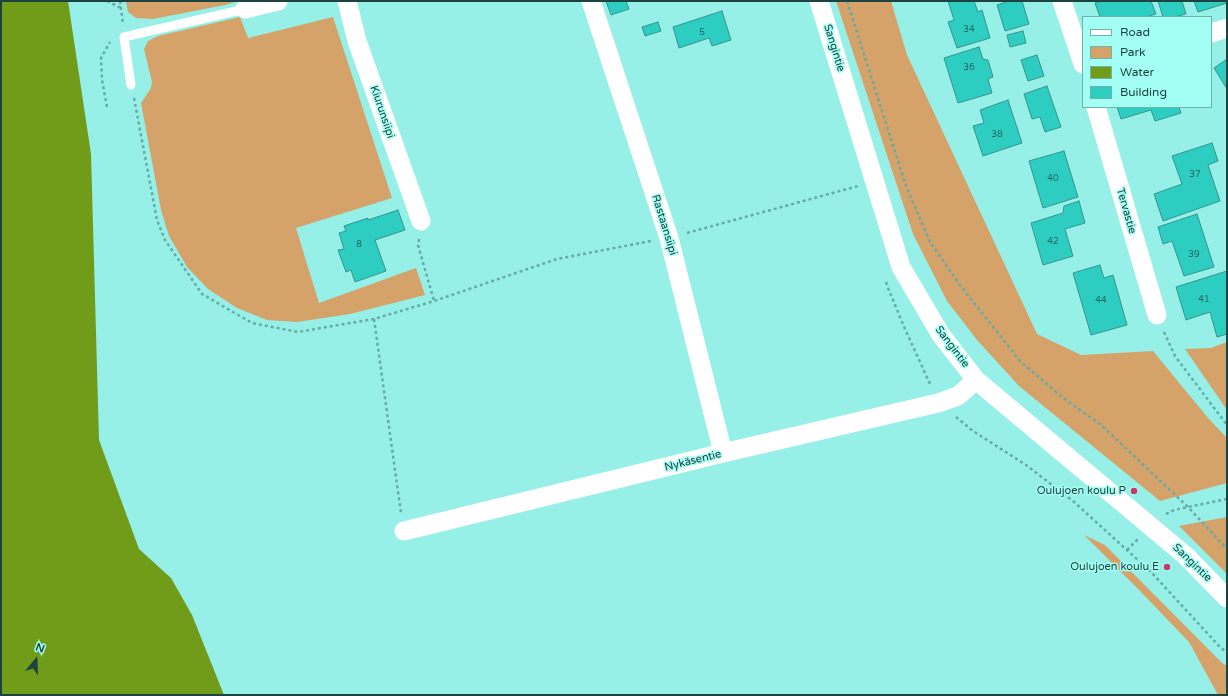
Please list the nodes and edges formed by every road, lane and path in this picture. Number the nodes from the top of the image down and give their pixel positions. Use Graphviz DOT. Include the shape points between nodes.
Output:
graph roads {
  1 [pos="107,1"];
  2 [pos="120,1"];
  3 [pos="278,1"];
  4 [pos="347,1"];
  5 [pos="591,1"];
  6 [pos="819,1"];
  7 [pos="847,1"];
  8 [pos="1062,1"];
  9 [pos="121,8"];
  10 [pos="245,9"];
  11 [pos="1227,28"];
  12 [pos="1212,33"];
  13 [pos="124,36"];
  14 [pos="112,40"];
  15 [pos="1082,61"];
  16 [pos="131,85"];
  17 [pos="107,107"];
  18 [pos="1096,108"];
  19 [pos="860,186"];
  20 [pos="421,221"];
  21 [pos="670,238"];
  22 [pos="434,301"];
  23 [pos="1157,315"];
  24 [pos="374,319"];
  25 [pos="976,380"];
  26 [pos="1227,425"];
  27 [pos="723,453"];
  28 [pos="1227,499"];
  29 [pos="1188,507"];
  30 [pos="1151,527"];
  31 [pos="404,531"];
  32 [pos="1227,549"];
  33 [pos="1127,550"];
  34 [pos="1227,598"];
  1 -- 9 [label="path"];
  2 -- 9 [label="path"];
  3 -- 10 [label="street"];
  4 -- 20 [label="street, Kiurunsiipi" via="357,41"];
  5 -- 21 [label="street, Rastaansiipi"];
  6 -- 25 [label="street, Sangintie" via="901,267 941,335"];
  7 -- 29 [label="path" via="906,186 930,242 960,285 1020,361 1063,398 1100,424"];
  8 -- 15 [label="street"];
  9 -- 13 [label="path"];
  10 -- 13 [label="lane"];
  11 -- 12 [label="street"];
  13 -- 16 [label="lane"];
  14 -- 17 [label="path" via="101,58"];
  16 -- 24 [label="path" via="157,220 165,240 202,294 252,323 298,332"];
  18 -- 23 [label="street, Tervastie"];
  19 -- 21 [label="path"];
  20 -- 22 [label="path" via="418,245"];
  21 -- 22 [label="path" via="557,259"];
  21 -- 27 [label="street, Rastaansiipi"];
  22 -- 24 [label="path"];
  23 -- 26 [label="path" via="1175,356"];
  24 -- 31 [label="path"];
  25 -- 27 [label="street, Nykäsentie" via="958,396 938,403"];
  25 -- 30 [label="street, Sangintie"];
  27 -- 31 [label="street, Nykäsentie"];
  28 -- 29 [label="path"];
  29 -- 30 [label="path" via="1162,516"];
  29 -- 32 [label="path"];
  30 -- 33 [label="path"];
  30 -- 34 [label="street, Sangintie" via="1186,556"];
}
